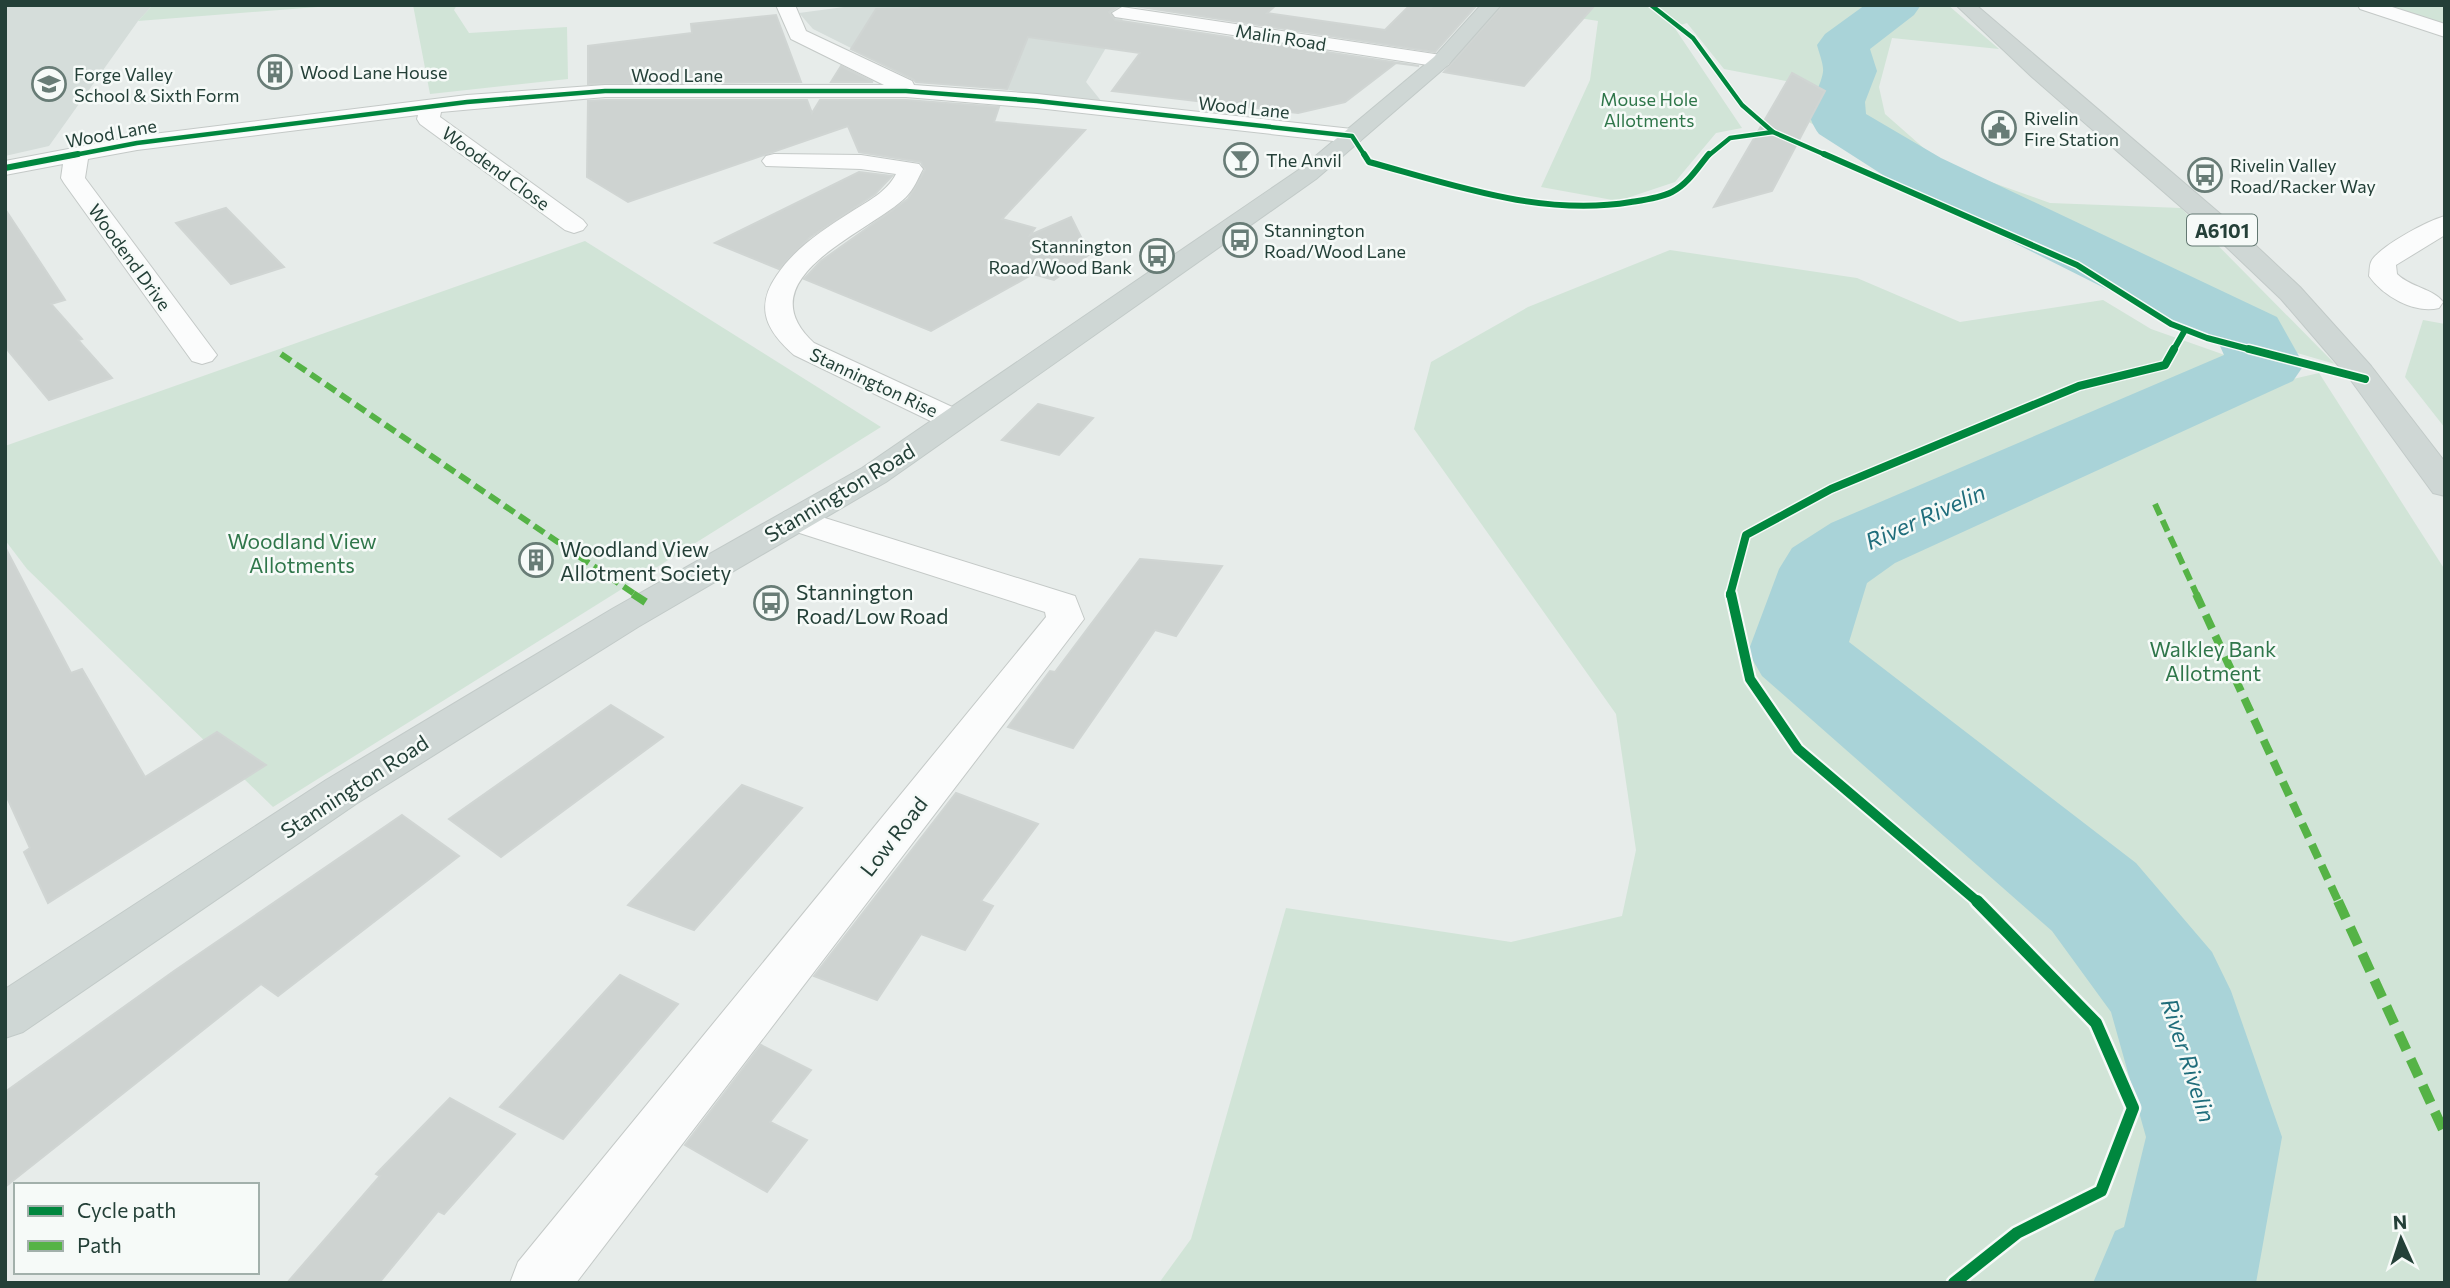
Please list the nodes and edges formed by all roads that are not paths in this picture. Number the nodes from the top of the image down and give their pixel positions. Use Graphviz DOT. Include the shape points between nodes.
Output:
graph roads {
  1 [pos="785,5"];
  2 [pos="1492,5"];
  3 [pos="1965,5"];
  4 [pos="2367,5"];
  5 [pos="1122,13"];
  6 [pos="2445,31"];
  7 [pos="1441,61"];
  8 [pos="906,92"];
  9 [pos="432,107"];
  10 [pos="1352,136"];
  11 [pos="77,154"];
  12 [pos="774,161"];
  13 [pos="5,168"];
  14 [pos="574,225"];
  15 [pos="2445,225"];
  16 [pos="2429,302"];
  17 [pos="202,355"];
  18 [pos="952,419"];
  19 [pos="2445,486"];
  20 [pos="796,520"];
  21 [pos="5,1016"];
  22 [pos="539,1283"];
  1 -- 8 [label="street" via="798,35 904,84"];
  2 -- 7 [label="main road, Stannington Road"];
  3 -- 19 [label="main road, A6101" via="2266,269 2365,379"];
  4 -- 6 [label="street"];
  5 -- 7 [label="street, Malin Road"];
  7 -- 10 [label="main road, Stannington Road"];
  8 -- 9 [label="street, Wood Lane" via="605,91"];
  8 -- 10 [label="street, Wood Lane"];
  9 -- 11 [label="street, Wood Lane" via="214,132"];
  9 -- 14 [label="street, Woodend Close" via="428,119"];
  10 -- 18 [label="main road, Stannington Road" via="1308,174"];
  11 -- 13 [label="street, Wood Lane"];
  11 -- 17 [label="street, Woodend Drive" via="73,178"];
  12 -- 18 [label="street, Stannington Rise" via="861,162 911,169 900,190 798,262 782,286 778,312 785,331 804,349"];
  15 -- 16 [label="street" via="2383,263 2383,276 2397,290"];
  18 -- 20 [label="main road, Stannington Road" via="874,475"];
  20 -- 21 [label="main road, Stannington Road" via="625,618 341,792"];
  20 -- 22 [label="street, Low Road" via="1062,606 1065,619"];
}
